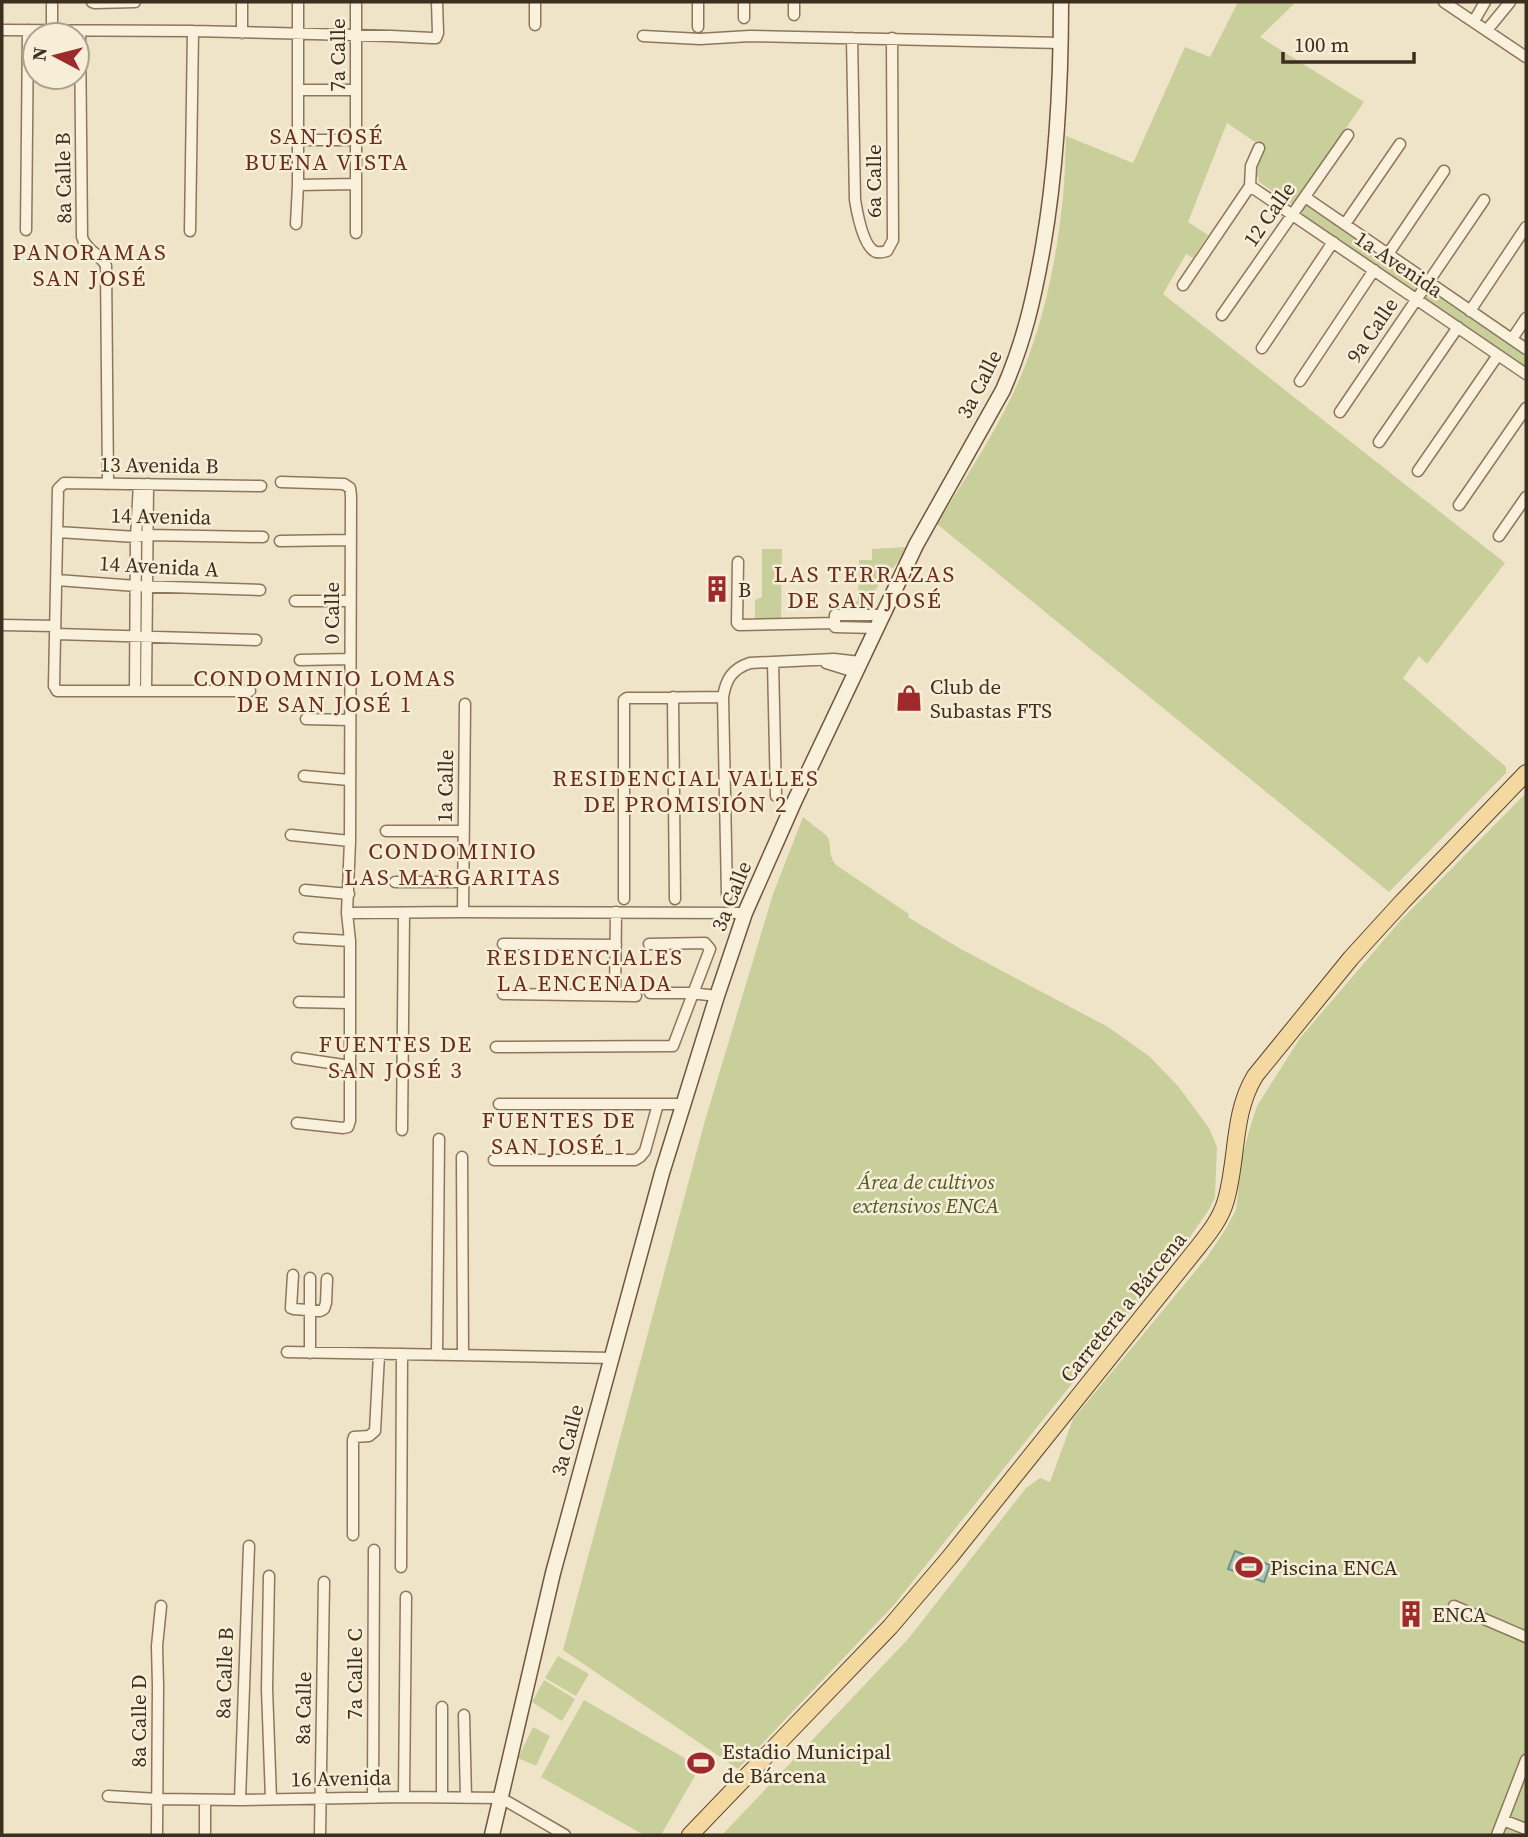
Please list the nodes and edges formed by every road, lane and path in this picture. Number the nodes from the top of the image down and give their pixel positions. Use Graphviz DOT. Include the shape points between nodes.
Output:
graph roads {
  1 [pos="52,2"];
  2 [pos="92,2"];
  3 [pos="134,2"];
  4 [pos="242,2"];
  5 [pos="298,2"];
  6 [pos="355,2"];
  7 [pos="437,2"];
  8 [pos="535,2"];
  9 [pos="698,2"];
  10 [pos="744,2"];
  11 [pos="794,2"];
  12 [pos="1061,2"];
  13 [pos="1444,2"];
  14 [pos="1485,2"];
  15 [pos="1510,2"];
  16 [pos="794,15"];
  17 [pos="744,18"];
  18 [pos="52,21"];
  19 [pos="1474,21"];
  20 [pos="535,25"];
  21 [pos="698,27"];
  22 [pos="2,30"];
  23 [pos="21,30"];
  24 [pos="1487,30"];
  25 [pos="91,31"];
  26 [pos="193,31"];
  27 [pos="242,33"];
  28 [pos="298,34"];
  29 [pos="356,35"];
  30 [pos="643,36"];
  31 [pos="852,38"];
  32 [pos="892,38"];
  33 [pos="1061,43"];
  34 [pos="1526,57"];
  35 [pos="298,90"];
  36 [pos="356,90"];
  37 [pos="27,91"];
  38 [pos="81,91"];
  39 [pos="1348,135"];
  40 [pos="297,140"];
  41 [pos="357,140"];
  42 [pos="1400,144"];
  43 [pos="1259,148"];
  44 [pos="1444,171"];
  45 [pos="356,184"];
  46 [pos="298,185"];
  47 [pos="1250,186"];
  48 [pos="1305,197"];
  49 [pos="1484,200"];
  50 [pos="1292,215"];
  51 [pos="296,224"];
  52 [pos="1345,224"];
  53 [pos="1526,227"];
  54 [pos="26,230"];
  55 [pos="190,231"];
  56 [pos="356,233"];
  57 [pos="1332,242"];
  58 [pos="1388,254"];
  59 [pos="1374,270"];
  60 [pos="1428,282"];
  61 [pos="1183,285"];
  62 [pos="1416,299"];
  63 [pos="1469,311"];
  64 [pos="1222,315"];
  65 [pos="1526,318"];
  66 [pos="1458,327"];
  67 [pos="1512,339"];
  68 [pos="1262,348"];
  69 [pos="1526,349"];
  70 [pos="1498,355"];
  71 [pos="1526,374"];
  72 [pos="1300,381"];
  73 [pos="1526,408"];
  74 [pos="1340,412"];
  75 [pos="1379,442"];
  76 [pos="1418,471"];
  77 [pos="281,482"];
  78 [pos="108,484"];
  79 [pos="143,484"];
  80 [pos="261,486"];
  81 [pos="1526,497"];
  82 [pos="1460,505"];
  83 [pos="58,533"];
  84 [pos="142,536"];
  85 [pos="263,537"];
  86 [pos="1499,537"];
  87 [pos="350,540"];
  88 [pos="280,541"];
  89 [pos="738,562"];
  90 [pos="57,580"];
  91 [pos="142,586"];
  92 [pos="260,590"];
  93 [pos="295,601"];
  94 [pos="350,601"];
  95 [pos="879,622"];
  96 [pos="2,625"];
  97 [pos="55,630"];
  98 [pos="141,637"];
  99 [pos="256,640"];
  100 [pos="350,659"];
  101 [pos="300,660"];
  102 [pos="773,662"];
  103 [pos="857,667"];
  104 [pos="141,691"];
  105 [pos="250,691"];
  106 [pos="673,697"];
  107 [pos="723,697"];
  108 [pos="466,704"];
  109 [pos="306,719"];
  110 [pos="350,720"];
  111 [pos="1526,773"];
  112 [pos="304,776"];
  113 [pos="349,780"];
  114 [pos="776,796"];
  115 [pos="386,831"];
  116 [pos="463,831"];
  117 [pos="290,835"];
  118 [pos="350,841"];
  119 [pos="395,882"];
  120 [pos="463,882"];
  121 [pos="305,890"];
  122 [pos="349,894"];
  123 [pos="727,895"];
  124 [pos="624,899"];
  125 [pos="675,899"];
  126 [pos="463,912"];
  127 [pos="616,912"];
  128 [pos="347,913"];
  129 [pos="404,913"];
  130 [pos="745,913"];
  131 [pos="299,938"];
  132 [pos="350,941"];
  133 [pos="503,944"];
  134 [pos="649,944"];
  135 [pos="616,945"];
  136 [pos="650,993"];
  137 [pos="691,993"];
  138 [pos="503,994"];
  139 [pos="615,995"];
  140 [pos="636,996"];
  141 [pos="717,996"];
  142 [pos="299,1002"];
  143 [pos="349,1003"];
  144 [pos="496,1047"];
  145 [pos="297,1058"];
  146 [pos="350,1066"];
  147 [pos="499,1104"];
  148 [pos="658,1104"];
  149 [pos="683,1104"];
  150 [pos="297,1123"];
  151 [pos="402,1130"];
  152 [pos="439,1139"];
  153 [pos="462,1157"];
  154 [pos="494,1160"];
  155 [pos="293,1275"];
  156 [pos="310,1278"];
  157 [pos="327,1279"];
  158 [pos="310,1310"];
  159 [pos="287,1352"];
  160 [pos="310,1353"];
  161 [pos="402,1354"];
  162 [pos="463,1354"];
  163 [pos="379,1355"];
  164 [pos="437,1355"];
  165 [pos="612,1358"];
  166 [pos="353,1535"];
  167 [pos="248,1546"];
  168 [pos="374,1550"];
  169 [pos="401,1567"];
  170 [pos="269,1576"];
  171 [pos="324,1582"];
  172 [pos="406,1597"];
  173 [pos="161,1606"];
  174 [pos="1454,1606"];
  175 [pos="1526,1637"];
  176 [pos="442,1707"];
  177 [pos="464,1715"];
  178 [pos="1526,1759"];
  179 [pos="1520,1792"];
  180 [pos="108,1796"];
  181 [pos="404,1797"];
  182 [pos="442,1797"];
  183 [pos="321,1798"];
  184 [pos="373,1798"];
  185 [pos="466,1798"];
  186 [pos="501,1798"];
  187 [pos="158,1799"];
  188 [pos="271,1799"];
  189 [pos="205,1800"];
  190 [pos="240,1800"];
  191 [pos="1503,1820"];
  192 [pos="1526,1829"];
  193 [pos="157,1835"];
  194 [pos="205,1835"];
  195 [pos="320,1835"];
  196 [pos="492,1835"];
  197 [pos="565,1835"];
  198 [pos="690,1835"];
  199 [pos="1497,1835"];
  1 -- 18 [label="street"];
  2 -- 3 [label="street"];
  4 -- 27 [label="street"];
  5 -- 28 [label="street"];
  6 -- 29 [label="street, 7a Calle"];
  7 -- 29 [label="street" via="436,37"];
  8 -- 20 [label="street"];
  9 -- 21 [label="street"];
  10 -- 17 [label="street"];
  11 -- 16 [label="street"];
  12 -- 33 [label="main road, 3a Calle"];
  13 -- 19 [label="street"];
  14 -- 19 [label="street"];
  15 -- 24 [label="street"];
  19 -- 24 [label="street"];
  22 -- 23 [label="street"];
  24 -- 34 [label="street"];
  25 -- 26 [label="street"];
  26 -- 27 [label="street"];
  26 -- 55 [label="street"];
  27 -- 28 [label="street"];
  28 -- 29 [label="street"];
  28 -- 35 [label="street"];
  29 -- 36 [label="street, 7a Calle"];
  30 -- 31 [label="street"];
  31 -- 32 [label="street"];
  31 -- 32 [label="street, 6a Calle" via="855,200 868,244 879,253 887,251 893,240"];
  32 -- 33 [label="street"];
  33 -- 95 [label="main road, 3a Calle" via="1052,188 1022,341 1003,390 917,542"];
  35 -- 36 [label="street"];
  35 -- 40 [label="street"];
  36 -- 41 [label="street, 7a Calle"];
  37 -- 54 [label="street"];
  38 -- 78 [label="street, 8a Calle B" via="82,237 106,266"];
  39 -- 48 [label="street, 12 Calle"];
  40 -- 41 [label="street"];
  40 -- 46 [label="street"];
  41 -- 45 [label="street, 7a Calle"];
  42 -- 52 [label="street"];
  43 -- 47 [label="street" via="1251,166"];
  44 -- 58 [label="street"];
  45 -- 46 [label="street"];
  45 -- 56 [label="street, 7a Calle"];
  46 -- 51 [label="street"];
  47 -- 50 [label="street, 1a Avenida"];
  47 -- 61 [label="street"];
  48 -- 50 [label="street, 12 Calle"];
  48 -- 52 [label="street, 1a Avenida"];
  49 -- 60 [label="street, 9a Calle"];
  50 -- 57 [label="street, 1a Avenida"];
  50 -- 64 [label="street, 12 Calle"];
  52 -- 58 [label="street, 1a Avenida"];
  53 -- 63 [label="street"];
  57 -- 59 [label="street, 1a Avenida"];
  57 -- 68 [label="street"];
  58 -- 60 [label="street, 1a Avenida"];
  59 -- 62 [label="street, 1a Avenida"];
  59 -- 72 [label="street"];
  60 -- 62 [label="street, 9a Calle"];
  60 -- 63 [label="street, 1a Avenida"];
  62 -- 66 [label="street, 1a Avenida"];
  62 -- 74 [label="street, 9a Calle"];
  63 -- 67 [label="street, 1a Avenida"];
  65 -- 67 [label="street"];
  66 -- 70 [label="street, 1a Avenida"];
  66 -- 75 [label="street"];
  67 -- 69 [label="street, 1a Avenida"];
  70 -- 71 [label="street, 1a Avenida"];
  70 -- 76 [label="street"];
  73 -- 82 [label="street"];
  77 -- 87 [label="street, 0 Calle" via="344,484 349,488"];
  78 -- 79 [label="street, 13 Avenida B"];
  78 -- 83 [label="street, 13 Avenida B" via="64,483 58,489"];
  79 -- 80 [label="street, 13 Avenida B"];
  79 -- 84 [label="street"];
  81 -- 86 [label="street"];
  83 -- 84 [label="street, 14 Avenida"];
  83 -- 90 [label="street"];
  84 -- 85 [label="street, 14 Avenida"];
  84 -- 91 [label="street"];
  87 -- 88 [label="street"];
  87 -- 94 [label="street, 0 Calle"];
  89 -- 95 [label="street" via="739,625"];
  90 -- 91 [label="street, 14 Avenida A"];
  90 -- 97 [label="street"];
  91 -- 92 [label="street, 14 Avenida A"];
  91 -- 98 [label="street"];
  93 -- 94 [label="street"];
  94 -- 100 [label="street, 0 Calle"];
  95 -- 103 [label="main road, 3a Calle"];
  96 -- 97 [label="street"];
  97 -- 98 [label="street"];
  97 -- 104 [label="street" via="57,691"];
  98 -- 99 [label="street"];
  98 -- 104 [label="street"];
  100 -- 101 [label="street"];
  100 -- 110 [label="street, 0 Calle"];
  102 -- 103 [label="street" via="834,659"];
  102 -- 107 [label="street" via="740,666 725,684"];
  102 -- 114 [label="street"];
  103 -- 130 [label="main road, 3a Calle"];
  104 -- 105 [label="street"];
  106 -- 107 [label="street"];
  106 -- 124 [label="street" via="628,698 623,704"];
  106 -- 125 [label="street"];
  107 -- 123 [label="street"];
  108 -- 116 [label="street, 1a Calle"];
  109 -- 110 [label="street"];
  110 -- 113 [label="street, 0 Calle"];
  111 -- 198 [label="main road, Carretera a Bárcena" via="1351,958 1255,1076 1239,1118 1226,1201 1198,1247 890,1627"];
  112 -- 113 [label="street"];
  113 -- 118 [label="street, 0 Calle"];
  115 -- 116 [label="street"];
  116 -- 120 [label="street, 1a Calle"];
  117 -- 118 [label="street"];
  118 -- 122 [label="street, 0 Calle"];
  119 -- 120 [label="street"];
  120 -- 126 [label="street, 1a Calle"];
  121 -- 122 [label="street"];
  122 -- 128 [label="street, 0 Calle"];
  126 -- 127 [label="street"];
  126 -- 129 [label="street"];
  127 -- 130 [label="street"];
  127 -- 135 [label="street"];
  128 -- 129 [label="street"];
  128 -- 132 [label="street, 0 Calle"];
  129 -- 151 [label="street"];
  130 -- 141 [label="main road, 3a Calle"];
  131 -- 132 [label="street"];
  132 -- 143 [label="street, 0 Calle"];
  133 -- 135 [label="street"];
  134 -- 137 [label="street" via="705,943 709,949"];
  135 -- 139 [label="street"];
  136 -- 137 [label="street"];
  137 -- 141 [label="street"];
  137 -- 144 [label="street" via="673,1046"];
  138 -- 139 [label="street"];
  139 -- 140 [label="street"];
  141 -- 149 [label="main road, 3a Calle"];
  142 -- 143 [label="street"];
  143 -- 146 [label="street, 0 Calle"];
  145 -- 146 [label="street"];
  146 -- 150 [label="street, 0 Calle" via="348,1127"];
  147 -- 148 [label="street"];
  148 -- 149 [label="street"];
  148 -- 154 [label="street" via="645,1151 635,1160"];
  149 -- 165 [label="main road, 3a Calle"];
  152 -- 164 [label="street"];
  153 -- 162 [label="street"];
  155 -- 158 [label="street" via="291,1308"];
  156 -- 158 [label="street"];
  157 -- 158 [label="street" via="324,1309"];
  158 -- 160 [label="street"];
  159 -- 160 [label="street"];
  160 -- 163 [label="street"];
  161 -- 163 [label="street"];
  161 -- 164 [label="street"];
  161 -- 169 [label="street"];
  162 -- 164 [label="street"];
  162 -- 165 [label="street"];
  163 -- 166 [label="street" via="375,1431 353,1440"];
  165 -- 186 [label="main road, 3a Calle" via="553,1573"];
  167 -- 190 [label="street, 8a Calle B"];
  168 -- 184 [label="street, 7a Calle C"];
  170 -- 188 [label="street"];
  171 -- 183 [label="street, 8a Calle"];
  172 -- 181 [label="street"];
  173 -- 187 [label="street, 8a Calle D"];
  174 -- 175 [label="street"];
  176 -- 182 [label="street"];
  177 -- 185 [label="street"];
  178 -- 179 [label="street"];
  179 -- 191 [label="street"];
  180 -- 187 [label="street, 16 Avenida"];
  181 -- 182 [label="street, 16 Avenida"];
  181 -- 184 [label="street, 16 Avenida"];
  182 -- 185 [label="street, 16 Avenida"];
  183 -- 184 [label="street, 16 Avenida"];
  183 -- 188 [label="street, 16 Avenida"];
  183 -- 195 [label="street, 8a Calle"];
  185 -- 186 [label="street, 16 Avenida"];
  186 -- 196 [label="main road, 3a Calle"];
  186 -- 197 [label="street"];
  187 -- 189 [label="street, 16 Avenida"];
  187 -- 193 [label="street, 8a Calle D"];
  188 -- 190 [label="street, 16 Avenida"];
  189 -- 190 [label="street, 16 Avenida"];
  189 -- 194 [label="street"];
  191 -- 192 [label="street"];
  191 -- 199 [label="street"];
}
